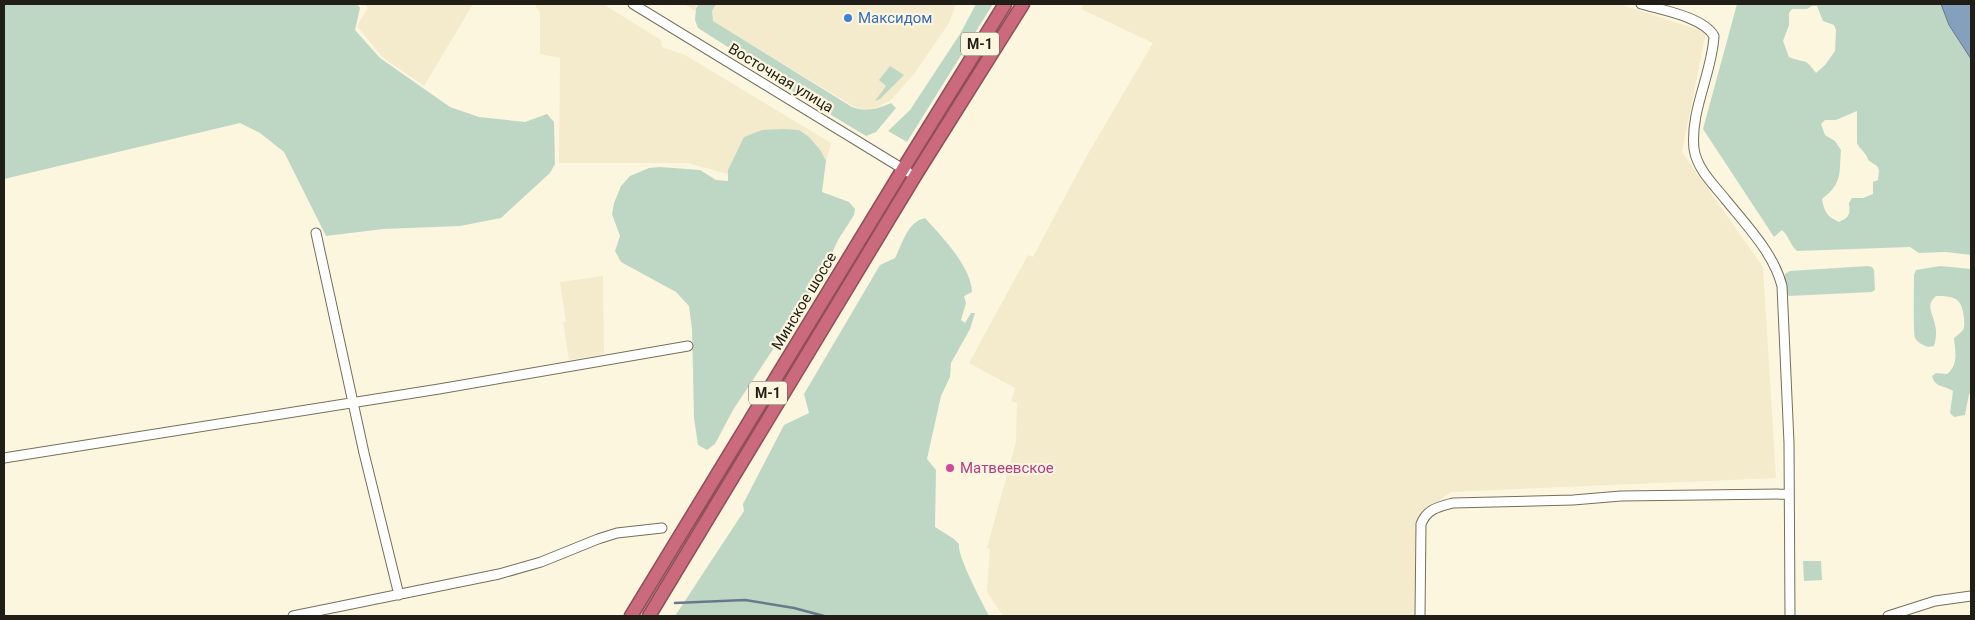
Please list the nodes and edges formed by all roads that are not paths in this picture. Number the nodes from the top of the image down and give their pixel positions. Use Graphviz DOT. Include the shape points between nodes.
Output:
graph roads {
  1 [pos="633,4"];
  2 [pos="1005,4"];
  3 [pos="1023,4"];
  4 [pos="1641,4"];
  5 [pos="903,169"];
  6 [pos="914,176"];
  7 [pos="316,232"];
  8 [pos="688,346"];
  9 [pos="354,402"];
  10 [pos="4,458"];
  11 [pos="1789,494"];
  12 [pos="662,528"];
  13 [pos="399,595"];
  14 [pos="1971,596"];
  15 [pos="293,616"];
  16 [pos="631,616"];
  17 [pos="649,616"];
  18 [pos="1420,616"];
  19 [pos="1790,616"];
  20 [pos="1888,616"];
  1 -- 5 [label="street, Восточная улица"];
  2 -- 5 [label="highway, Минское шоссе / М-1"];
  3 -- 6 [label="highway, Минское шоссе / М-1"];
  4 -- 11 [label="street" via="1695,20 1714,36 1698,107 1694,151 1708,179 1778,270 1782,286"];
  5 -- 6 [label="street, Восточная улица"];
  5 -- 16 [label="highway, Минское шоссе / М-1"];
  6 -- 17 [label="highway, Минское шоссе / М-1"];
  7 -- 9 [label="street"];
  8 -- 9 [label="street"];
  9 -- 10 [label="street"];
  9 -- 13 [label="street"];
  11 -- 18 [label="street" via="1621,496 1453,503 1434,508 1425,514 1421,524"];
  11 -- 19 [label="street"];
  12 -- 13 [label="street" via="617,533 519,569"];
  13 -- 15 [label="street"];
  14 -- 20 [label="street" via="1935,601"];
}
